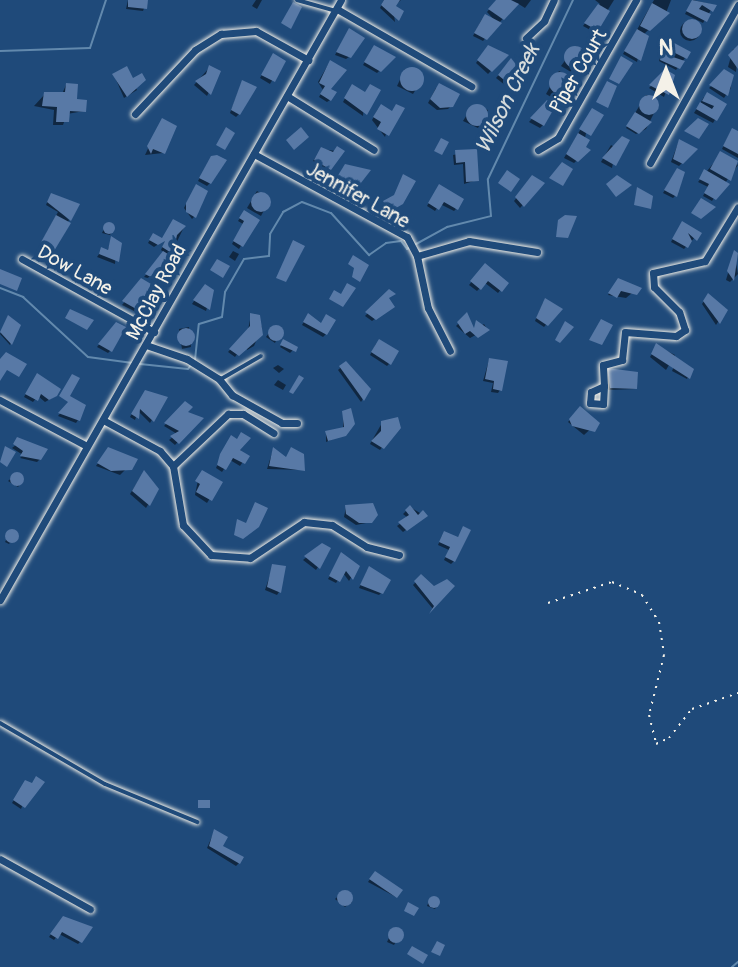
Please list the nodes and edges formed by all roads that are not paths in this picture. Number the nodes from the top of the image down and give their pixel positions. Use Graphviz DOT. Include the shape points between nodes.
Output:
graph roads {
  1 [pos="297,0"];
  2 [pos="341,0"];
  3 [pos="554,0"];
  4 [pos="636,0"];
  5 [pos="738,5"];
  6 [pos="336,10"];
  7 [pos="526,38"];
  8 [pos="308,60"];
  9 [pos="471,86"];
  10 [pos="287,96"];
  11 [pos="135,114"];
  12 [pos="374,150"];
  13 [pos="538,150"];
  14 [pos="254,154"];
  15 [pos="650,163"];
  16 [pos="738,207"];
  17 [pos="537,252"];
  18 [pos="416,254"];
  19 [pos="22,259"];
  20 [pos="154,332"];
  21 [pos="146,345"];
  22 [pos="450,351"];
  23 [pos="261,356"];
  24 [pos="219,379"];
  25 [pos="604,386"];
  26 [pos="0,400"];
  27 [pos="103,420"];
  28 [pos="297,423"];
  29 [pos="274,433"];
  30 [pos="87,446"];
  31 [pos="173,466"];
  32 [pos="399,555"];
  33 [pos="0,600"];
  34 [pos="0,723"];
  35 [pos="197,822"];
  36 [pos="0,859"];
  37 [pos="90,909"];
  1 -- 6 [label="lane"];
  2 -- 6 [label="street, McClay Road"];
  3 -- 7 [label="street" via="544,21"];
  4 -- 13 [label="street, Piper Court" via="558,138"];
  5 -- 15 [label="street"];
  6 -- 8 [label="street, McClay Road"];
  6 -- 9 [label="street"];
  8 -- 10 [label="street, McClay Road"];
  8 -- 11 [label="street" via="256,31 211,36"];
  10 -- 12 [label="street"];
  10 -- 14 [label="street, McClay Road"];
  14 -- 18 [label="street, Jennifer Lane" via="407,237"];
  14 -- 20 [label="street, McClay Road"];
  16 -- 25 [label="street" via="714,248 693,267 653,273 654,287 679,312 685,330 676,336 625,332 622,360 603,365"];
  17 -- 18 [label="street, Jennifer Lane" via="469,241"];
  18 -- 22 [label="street" via="428,308"];
  19 -- 20 [label="street, Dow Lane"];
  20 -- 21 [label="street, McClay Road"];
  21 -- 24 [label="street" via="187,359"];
  21 -- 27 [label="street, McClay Road"];
  23 -- 24 [label="lane"];
  24 -- 28 [label="street" via="232,395 269,416"];
  26 -- 30 [label="street"];
  27 -- 30 [label="street, McClay Road"];
  27 -- 31 [label="street" via="160,451"];
  29 -- 31 [label="street" via="243,414 228,414"];
  30 -- 33 [label="street, McClay Road"];
  31 -- 32 [label="street" via="183,525 211,555 250,558 304,522 332,525 367,547"];
  34 -- 35 [label="lane" via="105,784"];
  36 -- 37 [label="street"];
}
